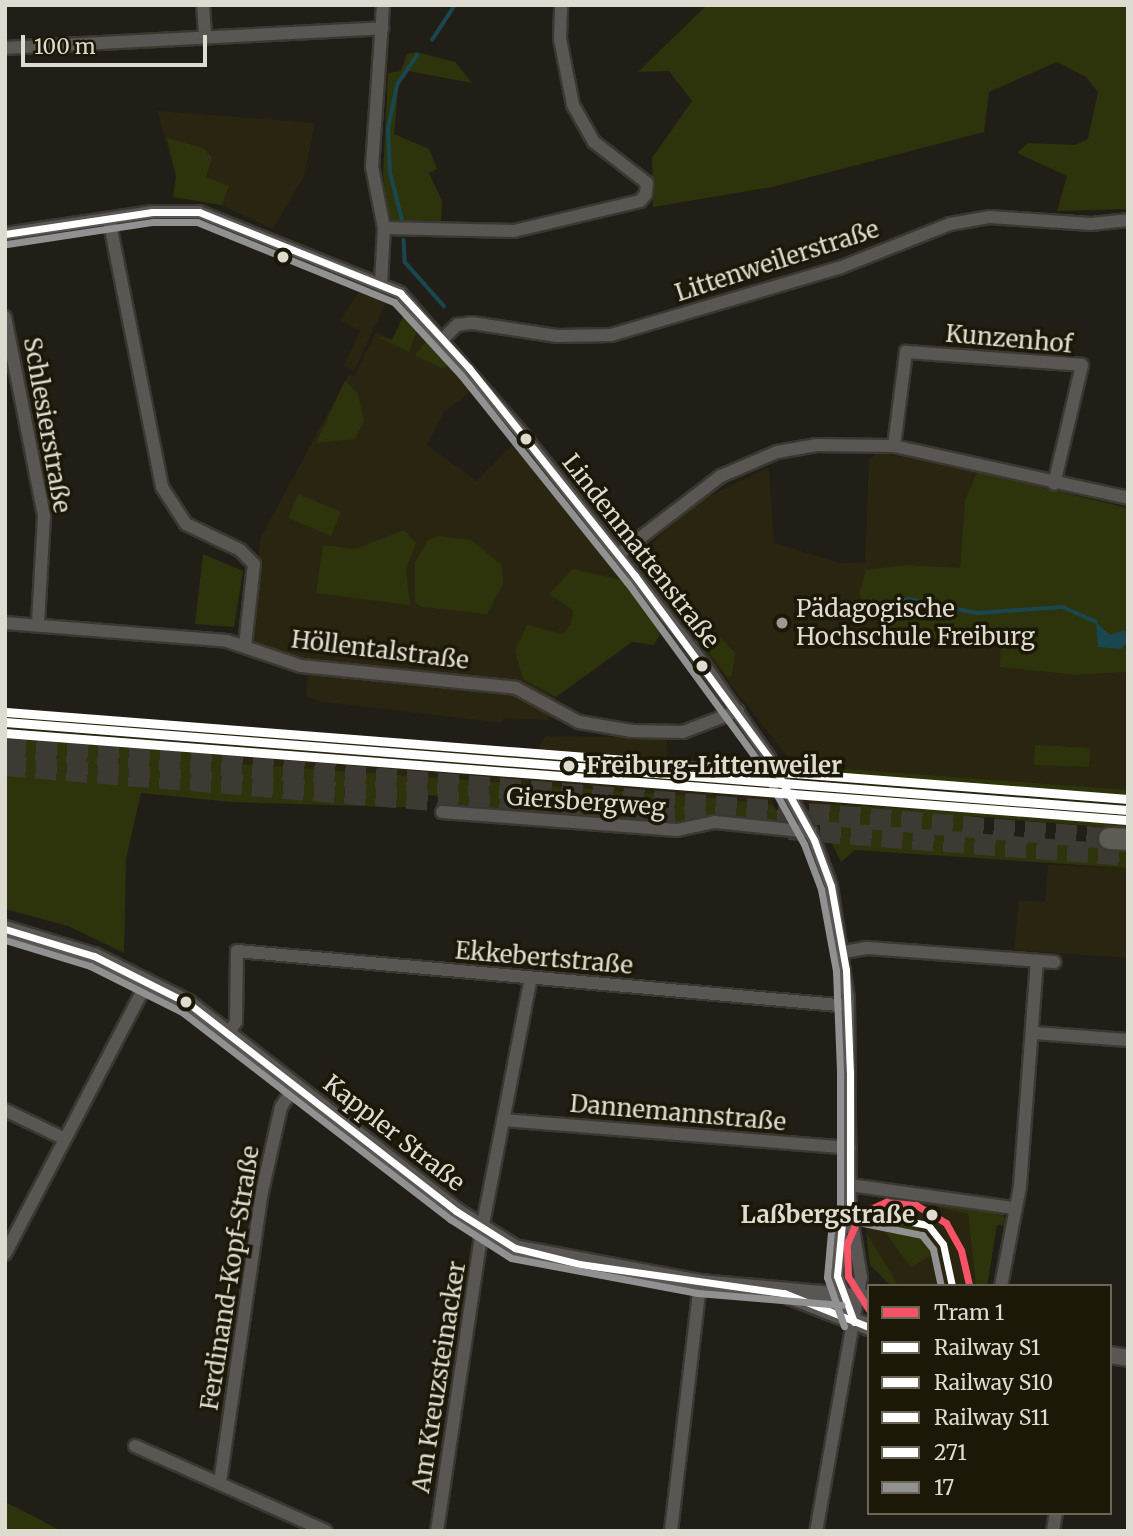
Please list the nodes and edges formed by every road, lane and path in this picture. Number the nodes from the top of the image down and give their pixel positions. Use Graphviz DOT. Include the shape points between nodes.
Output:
graph roads {
  1 [pos="203,5"];
  2 [pos="383,5"];
  3 [pos="561,5"];
  4 [pos="383,28"];
  5 [pos="205,35"];
  6 [pos="5,48"];
  7 [pos="109,219"];
  8 [pos="1128,220"];
  9 [pos="384,228"];
  10 [pos="5,234"];
  11 [pos="381,283"];
  12 [pos="5,317"];
  13 [pos="443,339"];
  14 [pos="894,446"];
  15 [pos="1054,484"];
  16 [pos="1128,498"];
  17 [pos="618,555"];
  18 [pos="5,623"];
  19 [pos="38,625"];
  20 [pos="245,646"];
  21 [pos="738,711"];
  22 [pos="442,812"];
  23 [pos="810,832"];
  24 [pos="5,929"];
  25 [pos="844,952"];
  26 [pos="1037,962"];
  27 [pos="1054,962"];
  28 [pos="531,978"];
  29 [pos="148,981"];
  30 [pos="848,1006"];
  31 [pos="229,1032"];
  32 [pos="1034,1033"];
  33 [pos="1128,1040"];
  34 [pos="296,1085"];
  35 [pos="5,1110"];
  36 [pos="503,1120"];
  37 [pos="64,1138"];
  38 [pos="850,1148"];
  39 [pos="850,1185"];
  40 [pos="1014,1208"];
  41 [pos="850,1210"];
  42 [pos="482,1229"];
  43 [pos="5,1254"];
  44 [pos="700,1283"];
  45 [pos="1001,1284"];
  46 [pos="784,1293"];
  47 [pos="842,1295"];
  48 [pos="864,1298"];
  49 [pos="861,1325"];
  50 [pos="135,1446"];
  51 [pos="220,1482"];
  52 [pos="327,1531"];
  53 [pos="437,1531"];
  54 [pos="671,1531"];
  55 [pos="816,1531"];
  1 -- 5 [label="street"];
  2 -- 4 [label="street"];
  3 -- 9 [label="street" via="565,76 581,122 610,158 649,186 640,201 514,231"];
  4 -- 5 [label="street"];
  4 -- 9 [label="street" via="372,167"];
  5 -- 6 [label="street"];
  7 -- 10 [label="street, Lindenmattenstraße"];
  7 -- 11 [label="street, Lindenmattenstraße" via="199,212 331,269"];
  7 -- 20 [label="street" via="162,487 186,524 251,557"];
  8 -- 13 [label="street, Littenweilerstraße" via="1091,224 990,217 950,224 839,268 611,335 556,335 472,323 457,325"];
  9 -- 11 [label="street"];
  11 -- 13 [label="street, Lindenmattenstraße" via="400,293"];
  12 -- 19 [label="street, Schlesierstraße" via="44,516"];
  13 -- 17 [label="street, Lindenmattenstraße"];
  14 -- 15 [label="street"];
  14 -- 15 [label="street, Kunzenhof" via="906,352 1082,365"];
  14 -- 17 [label="street" via="815,445 745,464 682,503"];
  15 -- 16 [label="street"];
  17 -- 21 [label="street, Lindenmattenstraße"];
  18 -- 19 [label="street, Höllentalstraße"];
  19 -- 20 [label="street, Höllentalstraße"];
  20 -- 21 [label="street, Höllentalstraße" via="302,666 524,689 579,722 632,731 683,732"];
  21 -- 23 [label="street, Lindenmattenstraße"];
  22 -- 23 [label="street, Giersbergweg" via="677,830 715,822"];
  23 -- 25 [label="street, Lindenmattenstraße" via="831,886"];
  24 -- 29 [label="street, Kappler Straße" via="59,943"];
  25 -- 26 [label="street" via="867,948"];
  25 -- 30 [label="street, Lindenmattenstraße"];
  26 -- 27 [label="street"];
  26 -- 32 [label="street"];
  28 -- 30 [label="street, Ekkebertstraße"];
  28 -- 31 [label="street, Ekkebertstraße" via="237,951 236,1022"];
  28 -- 36 [label="street, Am Kreuzsteinacker"];
  29 -- 31 [label="street, Kappler Straße"];
  29 -- 37 [label="street"];
  30 -- 38 [label="street, Lindenmattenstraße"];
  31 -- 34 [label="street, Kappler Straße"];
  32 -- 33 [label="street"];
  32 -- 40 [label="street"];
  34 -- 42 [label="street, Kappler Straße"];
  34 -- 51 [label="street, Ferdinand-Kopf-Straße" via="281,1107 262,1192"];
  35 -- 37 [label="street"];
  36 -- 38 [label="street, Dannemannstraße"];
  36 -- 42 [label="street, Am Kreuzsteinacker"];
  37 -- 43 [label="street"];
  38 -- 39 [label="street, Lindenmattenstraße"];
  39 -- 40 [label="street"];
  39 -- 41 [label="street, Lindenmattenstraße"];
  40 -- 45 [label="street"];
  41 -- 47 [label="street, Lindenmattenstraße" via="841,1236 837,1276"];
  41 -- 48 [label="street, Lindenmattenstraße" via="858,1237"];
  42 -- 44 [label="street, Kappler Straße" via="546,1258"];
  42 -- 53 [label="street, Am Kreuzsteinacker"];
  44 -- 46 [label="street, Kappler Straße"];
  44 -- 54 [label="street"];
  46 -- 47 [label="street, Kappler Straße"];
  46 -- 49 [label="street, Kappler Straße"];
  47 -- 48 [label="street, Kappler Straße"];
  47 -- 49 [label="street, Lindenmattenstraße"];
  48 -- 49 [label="street, Lindenmattenstraße"];
  49 -- 55 [label="street"];
  50 -- 51 [label="street"];
  51 -- 52 [label="street"];
}
